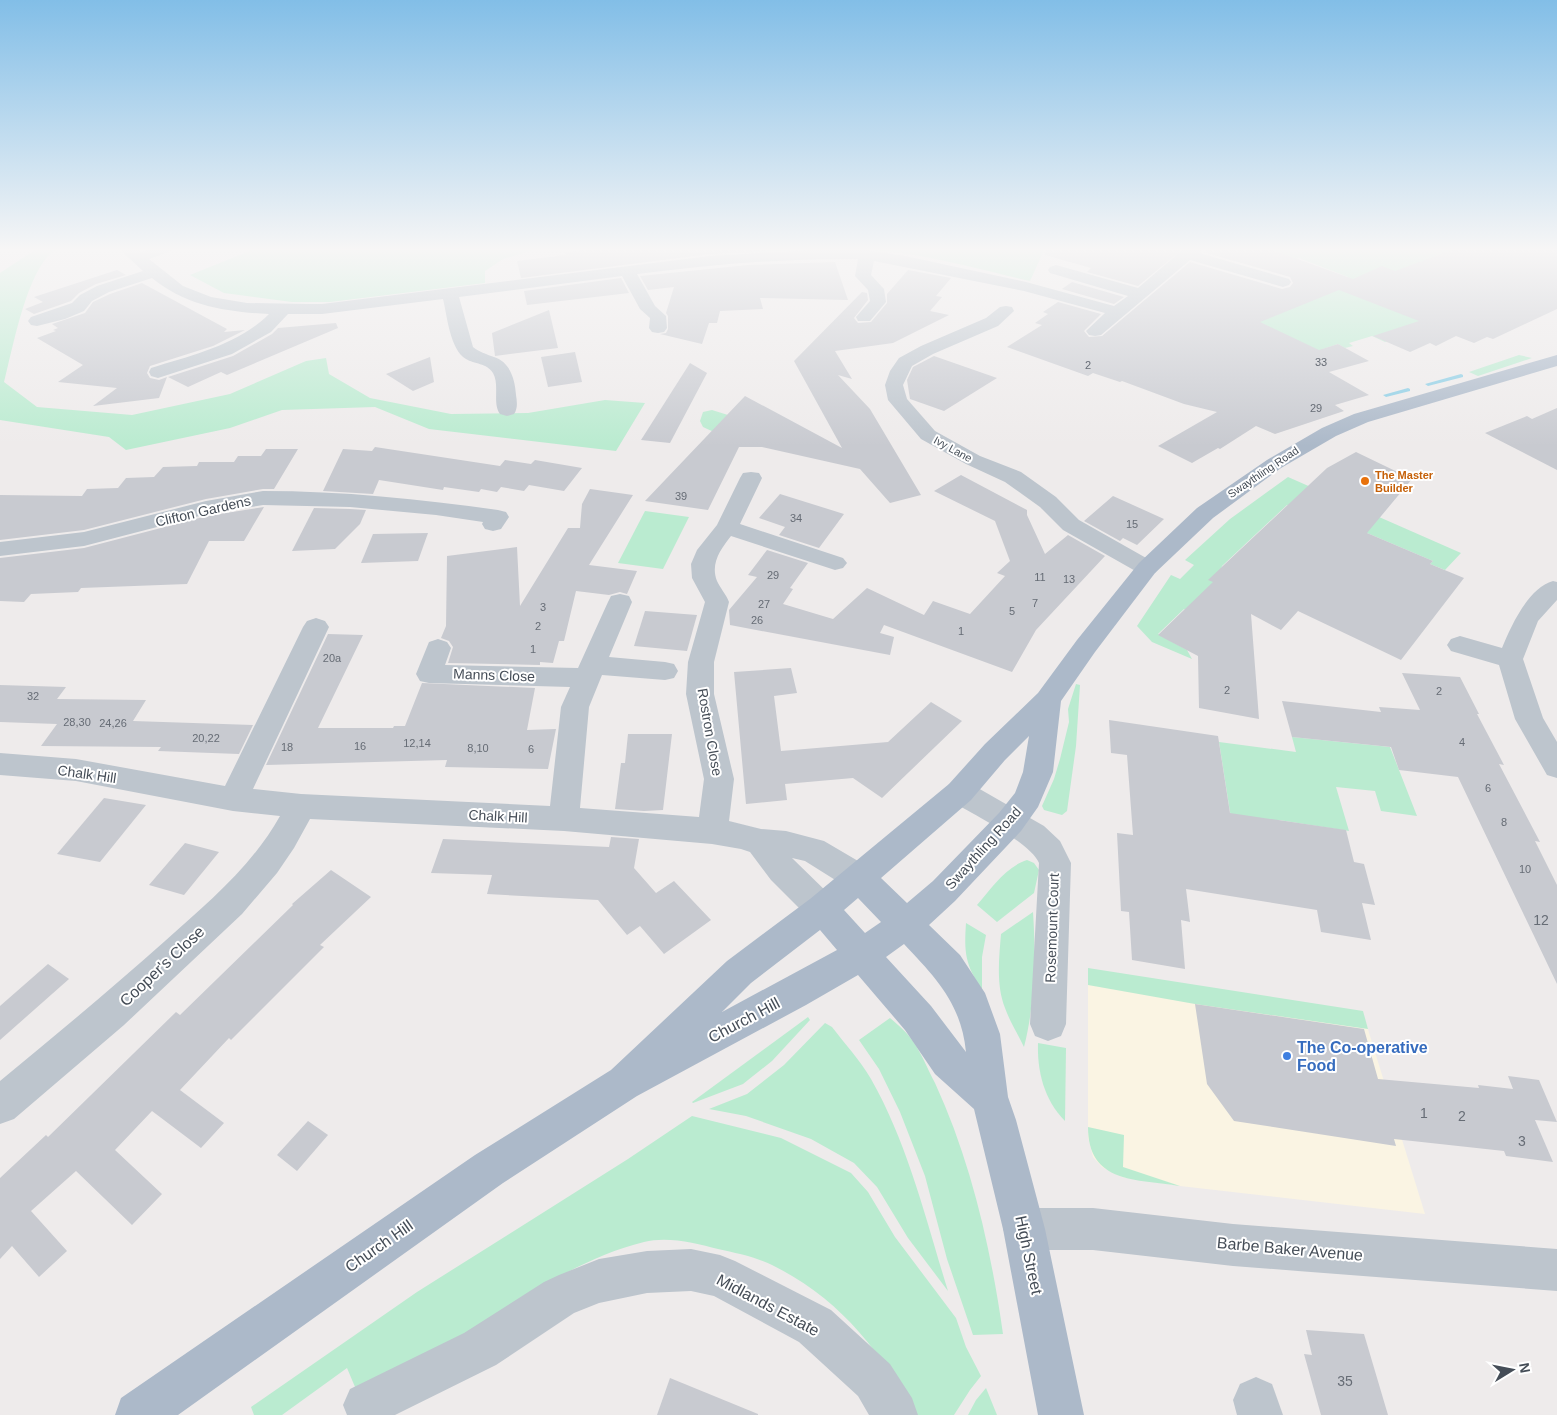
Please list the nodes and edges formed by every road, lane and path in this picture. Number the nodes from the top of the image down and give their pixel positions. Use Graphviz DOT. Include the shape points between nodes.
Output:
graph roads {
  1 [pos="61,314"];
  2 [pos="279,314"];
  3 [pos="455,314"];
  4 [pos="655,314"];
  5 [pos="867,314"];
  6 [pos="1002,314"];
  7 [pos="1112,314"];
  8 [pos="864,317"];
  9 [pos="37,321"];
  10 [pos="658,328"];
  11 [pos="1095,330"];
  12 [pos="468,354"];
  13 [pos="1557,360"];
  14 [pos="449,362"];
  15 [pos="158,372"];
  16 [pos="507,410"];
  17 [pos="752,478"];
  18 [pos="498,517"];
  19 [pos="727,527"];
  20 [pos="0,549"];
  21 [pos="835,563"];
  22 [pos="1147,568"];
  23 [pos="1553,589"];
  24 [pos="620,602"];
  25 [pos="316,627"];
  26 [pos="1460,645"];
  27 [pos="438,648"];
  28 [pos="1510,659"];
  29 [pos="589,671"];
  30 [pos="665,671"];
  31 [pos="1048,700"];
  32 [pos="0,764"];
  33 [pos="1557,767"];
  34 [pos="960,792"];
  35 [pos="232,800"];
  36 [pos="301,806"];
  37 [pos="564,819"];
  38 [pos="1010,822"];
  39 [pos="712,831"];
  40 [pos="761,842"];
  41 [pos="859,878"];
  42 [pos="822,909"];
  43 [pos="906,924"];
  44 [pos="862,954"];
  45 [pos="1048,1024"];
  46 [pos="624,1083"];
  47 [pos="989,1097"];
  48 [pos="0,1105"];
  49 [pos="1024,1229"];
  50 [pos="1557,1270"];
  51 [pos="366,1405"];
  52 [pos="138,1415"];
  53 [pos="895,1415"];
  54 [pos="1061,1415"];
  1 -- 9 [label="street"];
  2 -- 15 [label="street" via="265,328 226,350 181,358"];
  3 -- 12 [label="street"];
  4 -- 10 [label="street"];
  5 -- 8 [label="street"];
  6 -- 22 [label="street, Ivy Lane" via="992,322 905,362 894,385 898,400 928,435 1013,477 1048,502 1071,525"];
  7 -- 11 [label="street"];
  12 -- 14 [label="street"];
  12 -- 16 [label="street" via="496,364 504,374"];
  13 -- 22 [label="main road, Swaythling Road" via="1361,418 1329,432 1241,486 1205,513"];
  17 -- 19 [label="street, Rostron Close"];
  18 -- 20 [label="street, Clifton Gardens" via="350,500 263,498 215,506 84,540"];
  19 -- 21 [label="street"];
  19 -- 39 [label="street, Rostron Close" via="713,544 703,565 704,578 717,602 701,662 700,694 719,779"];
  22 -- 31 [label="main road, Swaythling Road"];
  23 -- 28 [label="street" via="1527,618"];
  24 -- 29 [label="street"];
  25 -- 35 [label="street"];
  26 -- 28 [label="street"];
  27 -- 29 [label="street, Manns Close" via="429,674"];
  28 -- 33 [label="street" via="1529,719"];
  29 -- 30 [label="street"];
  29 -- 37 [label="street" via="575,707"];
  31 -- 34 [label="main road, Swaythling Road"];
  31 -- 38 [label="main road, Swaythling Road" via="1038,772 1027,799"];
  32 -- 35 [label="street, Chalk Hill" via="76,770"];
  34 -- 38 [label="street, Rosemount Court"];
  34 -- 41 [label="main road, Swaythling Road"];
  35 -- 36 [label="street, Chalk Hill"];
  36 -- 37 [label="street, Chalk Hill"];
  36 -- 48 [label="street, Cooper's Close" via="266,864 230,904 111,1014"];
  37 -- 39 [label="street, Chalk Hill"];
  38 -- 43 [label="main road, Swaythling Road" via="944,891"];
  38 -- 45 [label="street, Rosemount Court" via="1033,835 1049,850 1055,863"];
  39 -- 40 [label="street, Chalk Hill"];
  40 -- 41 [label="street, Chalk Hill" via="813,850"];
  40 -- 42 [label="street" via="782,870"];
  41 -- 42 [label="main road, Church Hill"];
  41 -- 43 [label="main road, High Street"];
  42 -- 44 [label="main road, High Street"];
  42 -- 46 [label="main road, Church Hill" via="739,972"];
  43 -- 44 [label="main road, Swaythling Road"];
  43 -- 47 [label="main road, High Street" via="948,966 972,1004 982,1034"];
  44 -- 46 [label="main road, Church Hill" via="768,1008"];
  44 -- 47 [label="main road, High Street" via="918,1018 948,1061"];
  46 -- 52 [label="main road, Church Hill" via="481,1175"];
  47 -- 49 [label="main road, High Street"];
  49 -- 50 [label="street, Barbe Baker Avenue" via="1093,1229 1243,1246"];
  49 -- 54 [label="main road, High Street"];
  51 -- 53 [label="street, Midlands Estate" via="480,1349 559,1297 599,1281 647,1272 691,1270 720,1276 815,1326 874,1380"];
}
